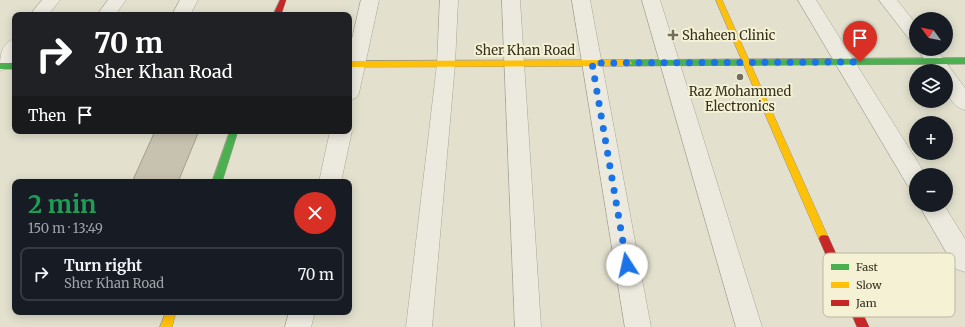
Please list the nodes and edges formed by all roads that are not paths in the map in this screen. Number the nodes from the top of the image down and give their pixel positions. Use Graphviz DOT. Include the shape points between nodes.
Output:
graph roads {
  1 [pos="51,0"];
  2 [pos="117,0"];
  3 [pos="189,0"];
  4 [pos="283,0"];
  5 [pos="370,0"];
  6 [pos="449,0"];
  7 [pos="511,0"];
  8 [pos="581,0"];
  9 [pos="651,0"];
  10 [pos="719,0"];
  11 [pos="808,0"];
  12 [pos="888,0"];
  13 [pos="41,12"];
  14 [pos="108,12"];
  15 [pos="183,12"];
  16 [pos="278,12"];
  17 [pos="909,27"];
  18 [pos="12,49"];
  19 [pos="965,61"];
  20 [pos="747,62"];
  21 [pos="845,62"];
  22 [pos="514,63"];
  23 [pos="592,63"];
  24 [pos="670,63"];
  25 [pos="352,64"];
  26 [pos="446,64"];
  27 [pos="938,64"];
  28 [pos="0,65"];
  29 [pos="12,66"];
  30 [pos="953,86"];
  31 [pos="965,103"];
  32 [pos="233,134"];
  33 [pos="340,134"];
  34 [pos="909,168"];
  35 [pos="217,179"];
  36 [pos="331,179"];
  37 [pos="935,212"];
  38 [pos="831,253"];
  39 [pos="965,261"];
  40 [pos="170,315"];
  41 [pos="301,315"];
  42 [pos="859,317"];
  43 [pos="166,327"];
  44 [pos="298,327"];
  45 [pos="419,327"];
  46 [pos="528,327"];
  47 [pos="638,327"];
  48 [pos="749,327"];
  49 [pos="863,327"];
  1 -- 13 [label="street"];
  2 -- 14 [label="street"];
  3 -- 15 [label="street"];
  4 -- 16 [label="street"];
  5 -- 25 [label="street"];
  6 -- 26 [label="street"];
  7 -- 22 [label="street"];
  8 -- 23 [label="street"];
  9 -- 24 [label="street"];
  10 -- 20 [label="street"];
  11 -- 21 [label="street"];
  12 -- 17 [label="street"];
  18 -- 28 [label="street"];
  19 -- 27 [label="street, Sher Khan Road"];
  20 -- 21 [label="street, Sher Khan Road"];
  20 -- 24 [label="street, Sher Khan Road"];
  20 -- 38 [label="street"];
  21 -- 27 [label="street, Sher Khan Road"];
  21 -- 34 [label="street"];
  22 -- 23 [label="street, Sher Khan Road"];
  22 -- 26 [label="street, Sher Khan Road"];
  22 -- 46 [label="street"];
  23 -- 24 [label="street, Sher Khan Road"];
  23 -- 47 [label="street"];
  24 -- 48 [label="street"];
  25 -- 26 [label="street, Sher Khan Road"];
  26 -- 45 [label="street"];
  28 -- 29 [label="street"];
  30 -- 31 [label="street"];
  32 -- 35 [label="street"];
  33 -- 36 [label="street"];
  37 -- 39 [label="street"];
  40 -- 43 [label="street"];
  41 -- 44 [label="street"];
  42 -- 49 [label="street"];
}
